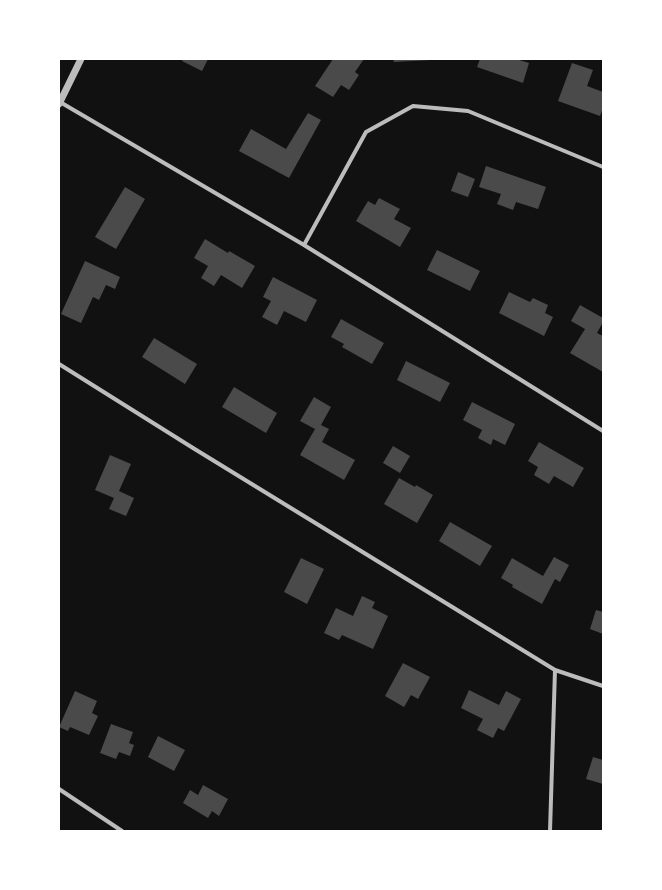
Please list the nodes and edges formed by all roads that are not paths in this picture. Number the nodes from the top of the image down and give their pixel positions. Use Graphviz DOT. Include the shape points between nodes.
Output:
graph roads {
  1 [pos="81,59"];
  2 [pos="60,103"];
  3 [pos="603,167"];
  4 [pos="304,245"];
  5 [pos="59,364"];
  6 [pos="603,431"];
  7 [pos="555,670"];
  8 [pos="603,686"];
  9 [pos="59,789"];
  10 [pos="122,831"];
  11 [pos="550,831"];
  1 -- 2 [label="street"];
  2 -- 4 [label="street"];
  3 -- 4 [label="street" via="468,110 413,106 366,132"];
  4 -- 6 [label="street"];
  5 -- 7 [label="street"];
  7 -- 8 [label="street"];
  7 -- 11 [label="street"];
  9 -- 10 [label="street"];
}
